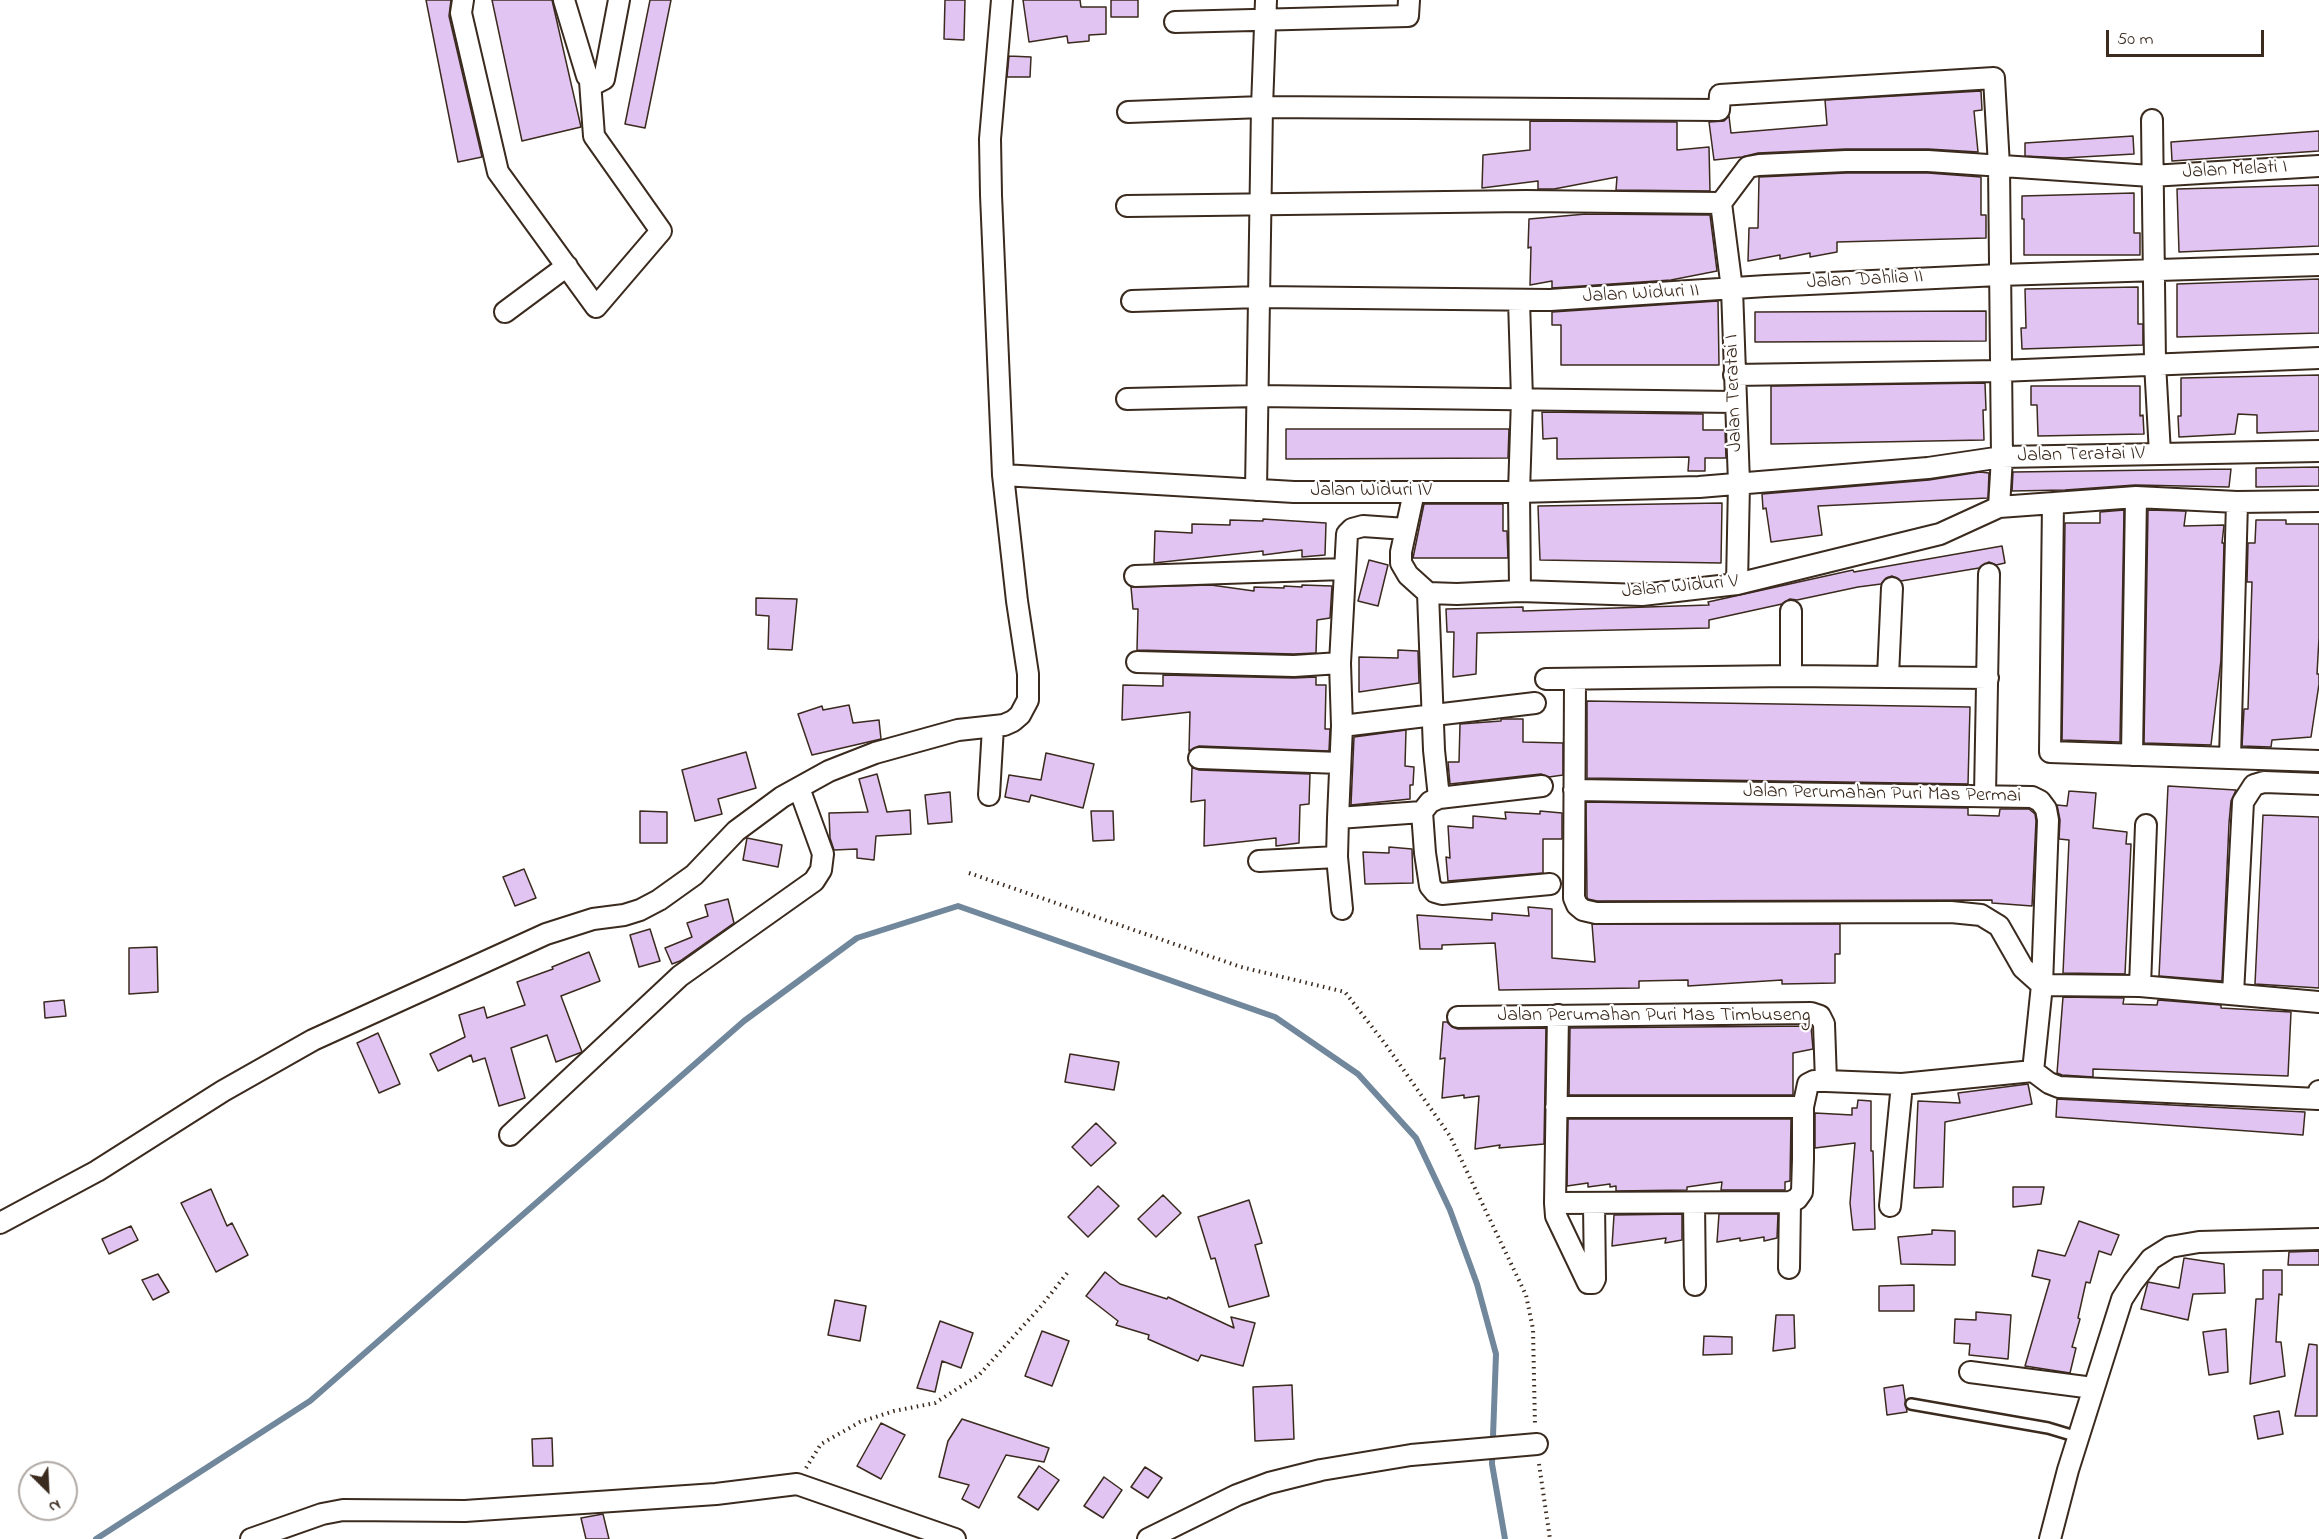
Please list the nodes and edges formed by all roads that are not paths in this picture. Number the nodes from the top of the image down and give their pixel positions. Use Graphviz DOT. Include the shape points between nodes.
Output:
graph roads {
  1 [pos="463,0"];
  2 [pos="564,0"];
  3 [pos="619,0"];
  4 [pos="1002,0"];
  5 [pos="1266,0"];
  6 [pos="1408,0"];
  7 [pos="1265,21"];
  8 [pos="1175,22"];
  9 [pos="590,81"];
  10 [pos="1262,107"];
  11 [pos="1128,112"];
  12 [pos="2152,120"];
  13 [pos="1999,166"];
  14 [pos="2319,166"];
  15 [pos="2151,176"];
  16 [pos="1721,203"];
  17 [pos="1260,205"];
  18 [pos="1127,206"];
  19 [pos="2319,265"];
  20 [pos="567,267"];
  21 [pos="2155,270"];
  22 [pos="1999,275"];
  23 [pos="1732,289"];
  24 [pos="1259,297"];
  25 [pos="1519,300"];
  26 [pos="1132,301"];
  27 [pos="505,312"];
  28 [pos="2319,358"];
  29 [pos="2155,363"];
  30 [pos="2000,371"];
  31 [pos="1734,375"];
  32 [pos="1257,396"];
  33 [pos="1127,399"];
  34 [pos="1522,399"];
  35 [pos="1735,402"];
  36 [pos="2319,451"];
  37 [pos="2160,454"];
  38 [pos="2002,457"];
  39 [pos="1003,475"];
  40 [pos="1739,483"];
  41 [pos="1256,490"];
  42 [pos="1414,492"];
  43 [pos="1519,492"];
  44 [pos="2136,497"];
  45 [pos="2319,501"];
  46 [pos="2237,502"];
  47 [pos="2053,503"];
  48 [pos="1999,507"];
  49 [pos="1406,529"];
  50 [pos="1344,569"];
  51 [pos="1989,574"];
  52 [pos="1135,576"];
  53 [pos="1737,584"];
  54 [pos="1892,588"];
  55 [pos="1520,591"];
  56 [pos="1428,592"];
  57 [pos="1791,611"];
  58 [pos="1137,662"];
  59 [pos="1340,663"];
  60 [pos="1791,676"];
  61 [pos="1888,676"];
  62 [pos="1988,678"];
  63 [pos="1546,680"];
  64 [pos="1575,680"];
  65 [pos="1534,703"];
  66 [pos="1432,714"];
  67 [pos="1342,726"];
  68 [pos="993,727"];
  69 [pos="2132,755"];
  70 [pos="1199,758"];
  71 [pos="2230,758"];
  72 [pos="2319,761"];
  73 [pos="1340,763"];
  74 [pos="2319,784"];
  75 [pos="1542,786"];
  76 [pos="799,788"];
  77 [pos="1574,790"];
  78 [pos="988,795"];
  79 [pos="1985,795"];
  80 [pos="1439,798"];
  81 [pos="1422,812"];
  82 [pos="1338,818"];
  83 [pos="2146,825"];
  84 [pos="1338,857"];
  85 [pos="1259,861"];
  86 [pos="1550,884"];
  87 [pos="1342,909"];
  88 [pos="2042,985"];
  89 [pos="2140,986"];
  90 [pos="2233,994"];
  91 [pos="2319,1002"];
  92 [pos="1557,1015"];
  93 [pos="1458,1017"];
  94 [pos="2033,1071"];
  95 [pos="1826,1081"];
  96 [pos="1902,1084"];
  97 [pos="2319,1091"];
  98 [pos="2318,1099"];
  99 [pos="1556,1107"];
  100 [pos="1803,1107"];
  101 [pos="2319,1107"];
  102 [pos="510,1135"];
  103 [pos="1790,1202"];
  104 [pos="1555,1203"];
  105 [pos="1694,1203"];
  106 [pos="1594,1204"];
  107 [pos="1890,1206"];
  108 [pos="0,1223"];
  109 [pos="2319,1239"];
  110 [pos="1789,1268"];
  111 [pos="1695,1285"];
  112 [pos="1970,1372"];
  113 [pos="2093,1388"];
  114 [pos="1911,1404"];
  115 [pos="2078,1437"];
  116 [pos="1533,1444"];
  117 [pos="251,1539"];
  118 [pos="955,1539"];
  119 [pos="1148,1539"];
  120 [pos="2050,1539"];
  1 -- 20 [label="street" via="461,13 498,172"];
  2 -- 9 [label="street"];
  3 -- 9 [label="street" via="604,79 599,83"];
  4 -- 39 [label="street" via="990,139"];
  5 -- 7 [label="street"];
  6 -- 7 [label="street" via="1408,16"];
  7 -- 8 [label="street"];
  7 -- 10 [label="street"];
  9 -- 20 [label="street" via="594,136 661,231 596,307"];
  10 -- 11 [label="street"];
  10 -- 13 [label="street" via="1719,110 1720,95 1994,78"];
  10 -- 17 [label="street"];
  12 -- 15 [label="street"];
  13 -- 15 [label="street"];
  13 -- 16 [label="street" via="1884,160 1759,165 1748,167"];
  13 -- 22 [label="street"];
  14 -- 15 [label="street, Jalan Melati I"];
  15 -- 21 [label="street"];
  16 -- 17 [label="street"];
  16 -- 23 [label="street, Jalan Teratai I"];
  17 -- 18 [label="street"];
  17 -- 24 [label="street"];
  19 -- 21 [label="street, Jalan Dahlia II"];
  20 -- 27 [label="street"];
  21 -- 22 [label="street, Jalan Dahlia II"];
  21 -- 29 [label="street"];
  22 -- 23 [label="street, Jalan Dahlia II"];
  22 -- 30 [label="street"];
  23 -- 25 [label="street, Jalan Widuri II"];
  23 -- 31 [label="street, Jalan Teratai I"];
  24 -- 25 [label="street, Jalan Widuri II"];
  24 -- 26 [label="street, Jalan Widuri II"];
  24 -- 32 [label="street"];
  25 -- 34 [label="street"];
  28 -- 29 [label="street"];
  29 -- 30 [label="street"];
  29 -- 37 [label="street"];
  30 -- 31 [label="street"];
  30 -- 38 [label="street"];
  31 -- 35 [label="street, Jalan Teratai I"];
  32 -- 33 [label="street"];
  32 -- 34 [label="street"];
  32 -- 41 [label="street"];
  34 -- 35 [label="street"];
  34 -- 43 [label="street"];
  35 -- 40 [label="street, Jalan Teratai I"];
  36 -- 37 [label="street, Jalan Teratai IV"];
  37 -- 38 [label="street, Jalan Teratai IV"];
  38 -- 40 [label="street, Jalan Teratai IV" via="1928,468"];
  38 -- 48 [label="street"];
  39 -- 41 [label="street, Jalan Widuri IV"];
  39 -- 68 [label="street" via="1029,691 1020,715"];
  40 -- 43 [label="street, Jalan Widuri IV"];
  40 -- 53 [label="street, Jalan Teratai I"];
  41 -- 42 [label="street, Jalan Widuri IV"];
  42 -- 43 [label="street, Jalan Widuri IV"];
  42 -- 49 [label="street"];
  43 -- 55 [label="street"];
  44 -- 46 [label="street"];
  44 -- 47 [label="street"];
  44 -- 69 [label="street"];
  45 -- 46 [label="street"];
  46 -- 71 [label="street"];
  47 -- 48 [label="street"];
  47 -- 69 [label="street" via="2050,752"];
  48 -- 53 [label="street, Jalan Widuri V" via="1940,534"];
  49 -- 50 [label="street" via="1352,529 1347,534"];
  49 -- 56 [label="street" via="1401,563 1408,575"];
  50 -- 52 [label="street"];
  50 -- 59 [label="street"];
  51 -- 62 [label="street"];
  53 -- 55 [label="street, Jalan Widuri V" via="1642,595"];
  54 -- 61 [label="street"];
  55 -- 56 [label="street, Jalan Widuri V"];
  56 -- 66 [label="street"];
  57 -- 60 [label="street"];
  58 -- 59 [label="street" via="1294,666"];
  59 -- 67 [label="street"];
  60 -- 61 [label="street"];
  60 -- 64 [label="street"];
  61 -- 62 [label="street"];
  62 -- 79 [label="street"];
  63 -- 64 [label="street"];
  64 -- 77 [label="street"];
  65 -- 66 [label="street"];
  66 -- 67 [label="street"];
  66 -- 80 [label="street"];
  67 -- 73 [label="street"];
  68 -- 76 [label="street" via="958,730 875,753"];
  68 -- 78 [label="street"];
  69 -- 71 [label="street"];
  70 -- 73 [label="street"];
  71 -- 72 [label="street"];
  73 -- 82 [label="street"];
  74 -- 90 [label="street" via="2264,782 2254,785 2243,802"];
  75 -- 80 [label="street"];
  76 -- 102 [label="street" via="823,854 814,881 680,976"];
  76 -- 108 [label="street" via="736,831 694,875 640,910 546,934 323,1035 223,1091 97,1171"];
  77 -- 79 [label="street, Jalan Perumahan Puri Mas Permai"];
  77 -- 88 [label="street" via="1574,898 1583,910 1981,915 1999,926 2023,968"];
  79 -- 88 [label="street, Jalan Perumahan Puri Mas Permai" via="2032,797 2046,809"];
  80 -- 81 [label="street"];
  81 -- 82 [label="street"];
  81 -- 86 [label="street" via="1428,879 1435,892"];
  82 -- 84 [label="street"];
  83 -- 89 [label="street"];
  84 -- 85 [label="street"];
  84 -- 87 [label="street"];
  88 -- 89 [label="street"];
  88 -- 94 [label="street, Jalan Perumahan Puri Mas Permai"];
  89 -- 90 [label="street"];
  90 -- 91 [label="street"];
  92 -- 93 [label="street, Jalan Perumahan Puri Mas Timbuseng"];
  92 -- 95 [label="street, Jalan Perumahan Puri Mas Timbuseng" via="1811,1013 1820,1016 1824,1024"];
  92 -- 99 [label="street"];
  94 -- 96 [label="street"];
  94 -- 98 [label="street" via="2059,1087"];
  95 -- 96 [label="street"];
  95 -- 100 [label="street" via="1808,1084"];
  96 -- 107 [label="street"];
  97 -- 98 [label="street"];
  98 -- 101 [label="street"];
  99 -- 100 [label="street"];
  99 -- 104 [label="street"];
  100 -- 103 [label="street" via="1802,1192"];
  103 -- 105 [label="street"];
  103 -- 110 [label="street"];
  104 -- 106 [label="street"];
  104 -- 106 [label="street" via="1556,1216 1588,1283 1595,1279"];
  105 -- 106 [label="street"];
  105 -- 111 [label="street"];
  109 -- 113 [label="street" via="2199,1242 2170,1247 2151,1259 2122,1299"];
  112 -- 113 [label="street"];
  113 -- 115 [label="street"];
  114 -- 115 [label="lane" via="2048,1428"];
  115 -- 120 [label="street"];
  116 -- 119 [label="street" via="1411,1455 1321,1470 1237,1495"];
  117 -- 118 [label="street" via="343,1510 465,1511 716,1494 797,1484"];
}
